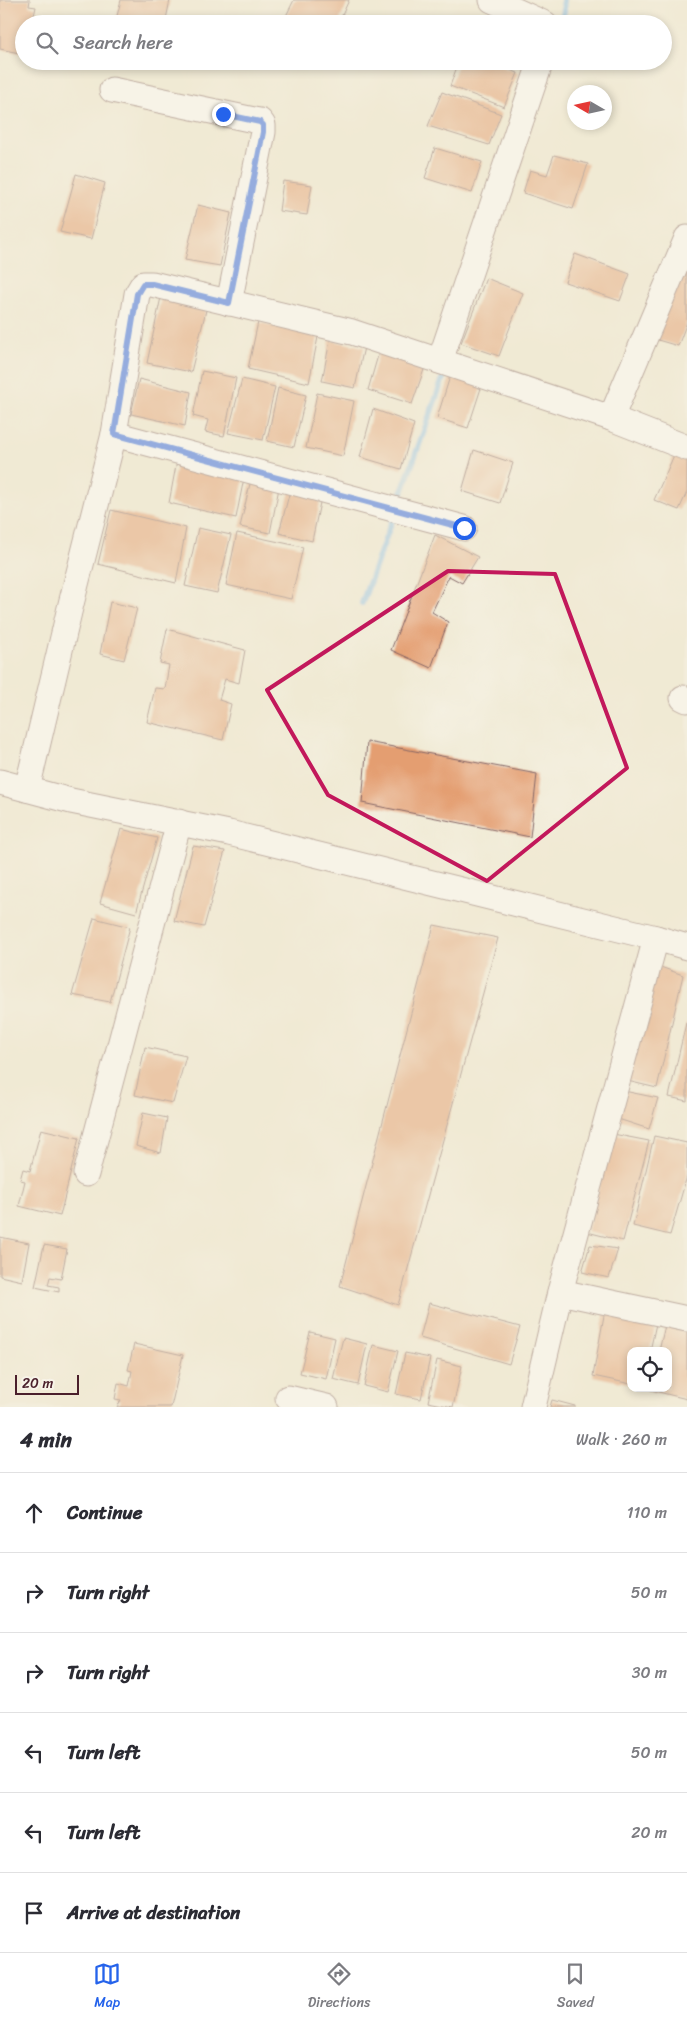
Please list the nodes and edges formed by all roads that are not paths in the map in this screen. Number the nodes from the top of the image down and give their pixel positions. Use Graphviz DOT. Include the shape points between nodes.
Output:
graph roads {
  1 [pos="492,0"];
  2 [pos="525,15"];
  3 [pos="538,70"];
  4 [pos="112,90"];
  5 [pos="687,238"];
  6 [pos="229,303"];
  7 [pos="440,361"];
  8 [pos="611,418"];
  9 [pos="114,434"];
  10 [pos="687,448"];
  11 [pos="464,528"];
  12 [pos="0,782"];
  13 [pos="27,789"];
  14 [pos="178,822"];
  15 [pos="656,938"];
  16 [pos="687,947"];
  17 [pos="86,1174"];
  18 [pos="560,1292"];
  19 [pos="687,1319"];
  20 [pos="288,1398"];
  21 [pos="326,1407"];
  22 [pos="533,1407"];
  1 -- 2 [label="street"];
  3 -- 7 [label="street"];
  4 -- 6 [label="street" via="254,120 263,125"];
  5 -- 8 [label="street"];
  6 -- 7 [label="street" via="352,332"];
  6 -- 9 [label="street" via="143,284 137,294"];
  7 -- 8 [label="street"];
  8 -- 10 [label="street"];
  9 -- 11 [label="street"];
  9 -- 13 [label="street"];
  12 -- 13 [label="street"];
  13 -- 14 [label="street"];
  14 -- 15 [label="street"];
  14 -- 17 [label="street"];
  15 -- 16 [label="street"];
  15 -- 18 [label="street"];
  18 -- 19 [label="street"];
  18 -- 22 [label="street"];
  20 -- 21 [label="street"];
}
